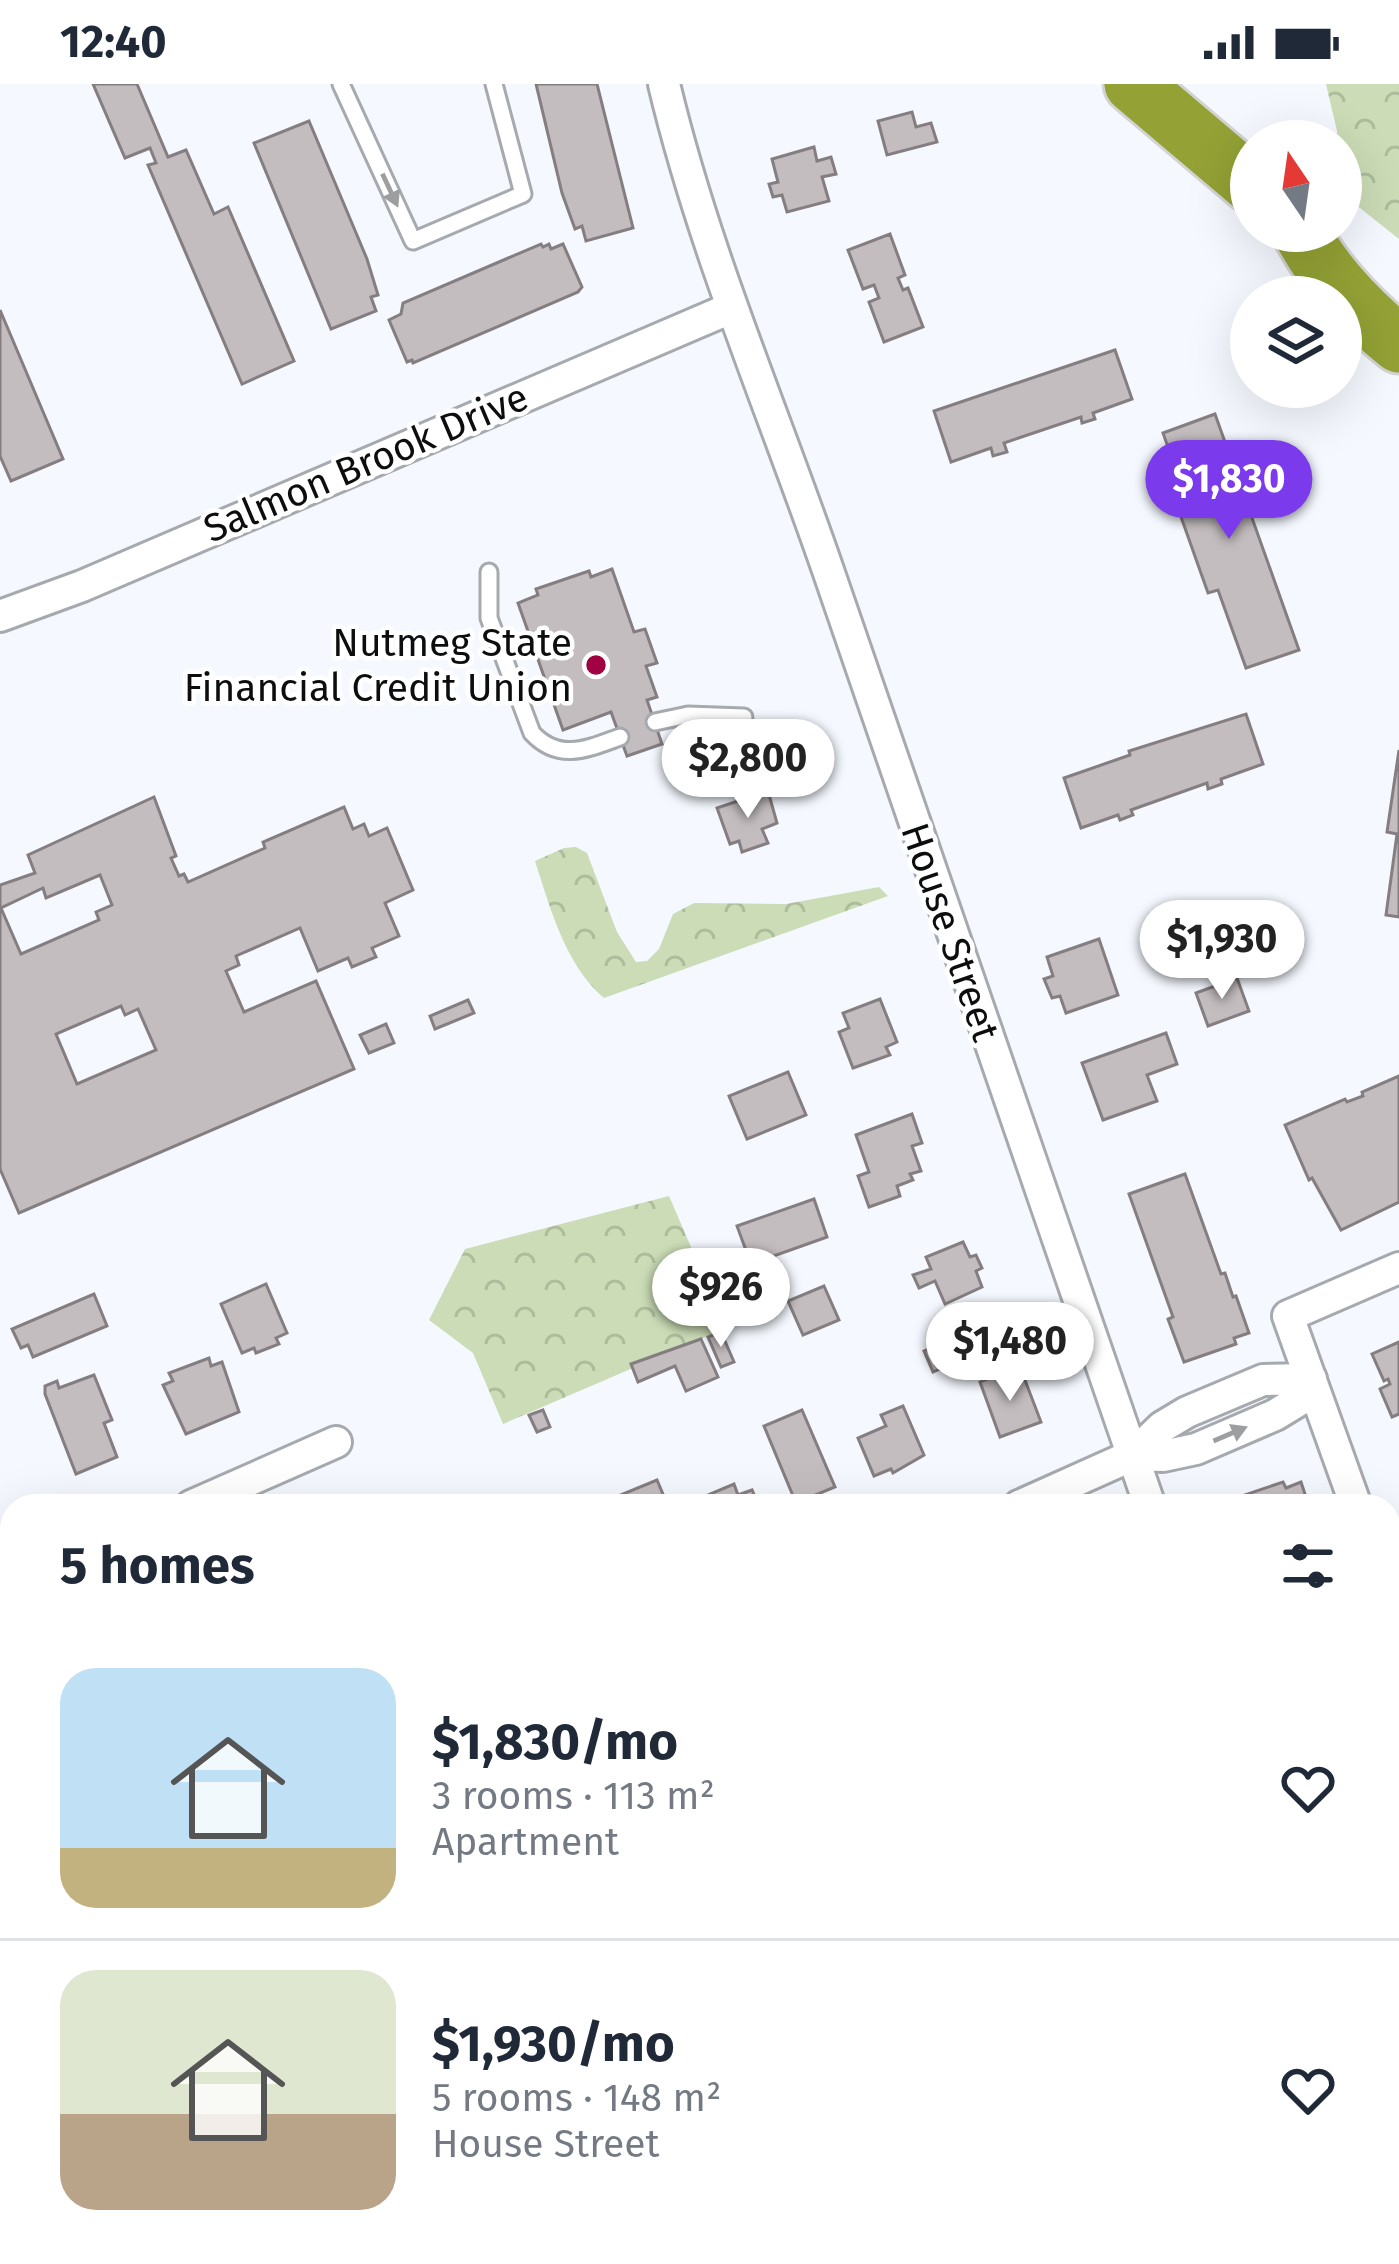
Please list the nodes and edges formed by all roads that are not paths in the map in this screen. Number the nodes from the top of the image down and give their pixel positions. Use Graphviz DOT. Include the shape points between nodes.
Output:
graph roads {
  1 [pos="341,84"];
  2 [pos="494,84"];
  3 [pos="664,84"];
  4 [pos="1132,84"];
  5 [pos="1230,166"];
  6 [pos="1315,252"];
  7 [pos="1331,252"];
  8 [pos="1399,305"];
  9 [pos="731,308"];
  10 [pos="1399,344"];
  11 [pos="489,572"];
  12 [pos="0,616"];
  13 [pos="743,717"];
  14 [pos="655,722"];
  15 [pos="620,737"];
  16 [pos="1399,1268"];
  17 [pos="1311,1379"];
  18 [pos="336,1442"];
  19 [pos="1133,1456"];
  20 [pos="218,1494"];
  21 [pos="1046,1494"];
  22 [pos="1146,1494"];
  23 [pos="1352,1494"];
  1 -- 2 [label="lane, one-way" via="412,241 523,194"];
  3 -- 9 [label="street, House Street"];
  4 -- 5 [label="highway"];
  6 -- 10 [label="highway" via="1350,300"];
  7 -- 8 [label="highway"];
  9 -- 12 [label="street, Salmon Brook Drive"];
  9 -- 19 [label="street, House Street"];
  11 -- 15 [label="lane" via="489,618 532,733 561,752"];
  13 -- 14 [label="lane"];
  16 -- 17 [label="street" via="1288,1316"];
  17 -- 19 [label="street" via="1298,1401 1275,1415 1196,1449"];
  17 -- 23 [label="street"];
  18 -- 20 [label="street"];
  19 -- 21 [label="street"];
  19 -- 22 [label="street, House Street"];
}
